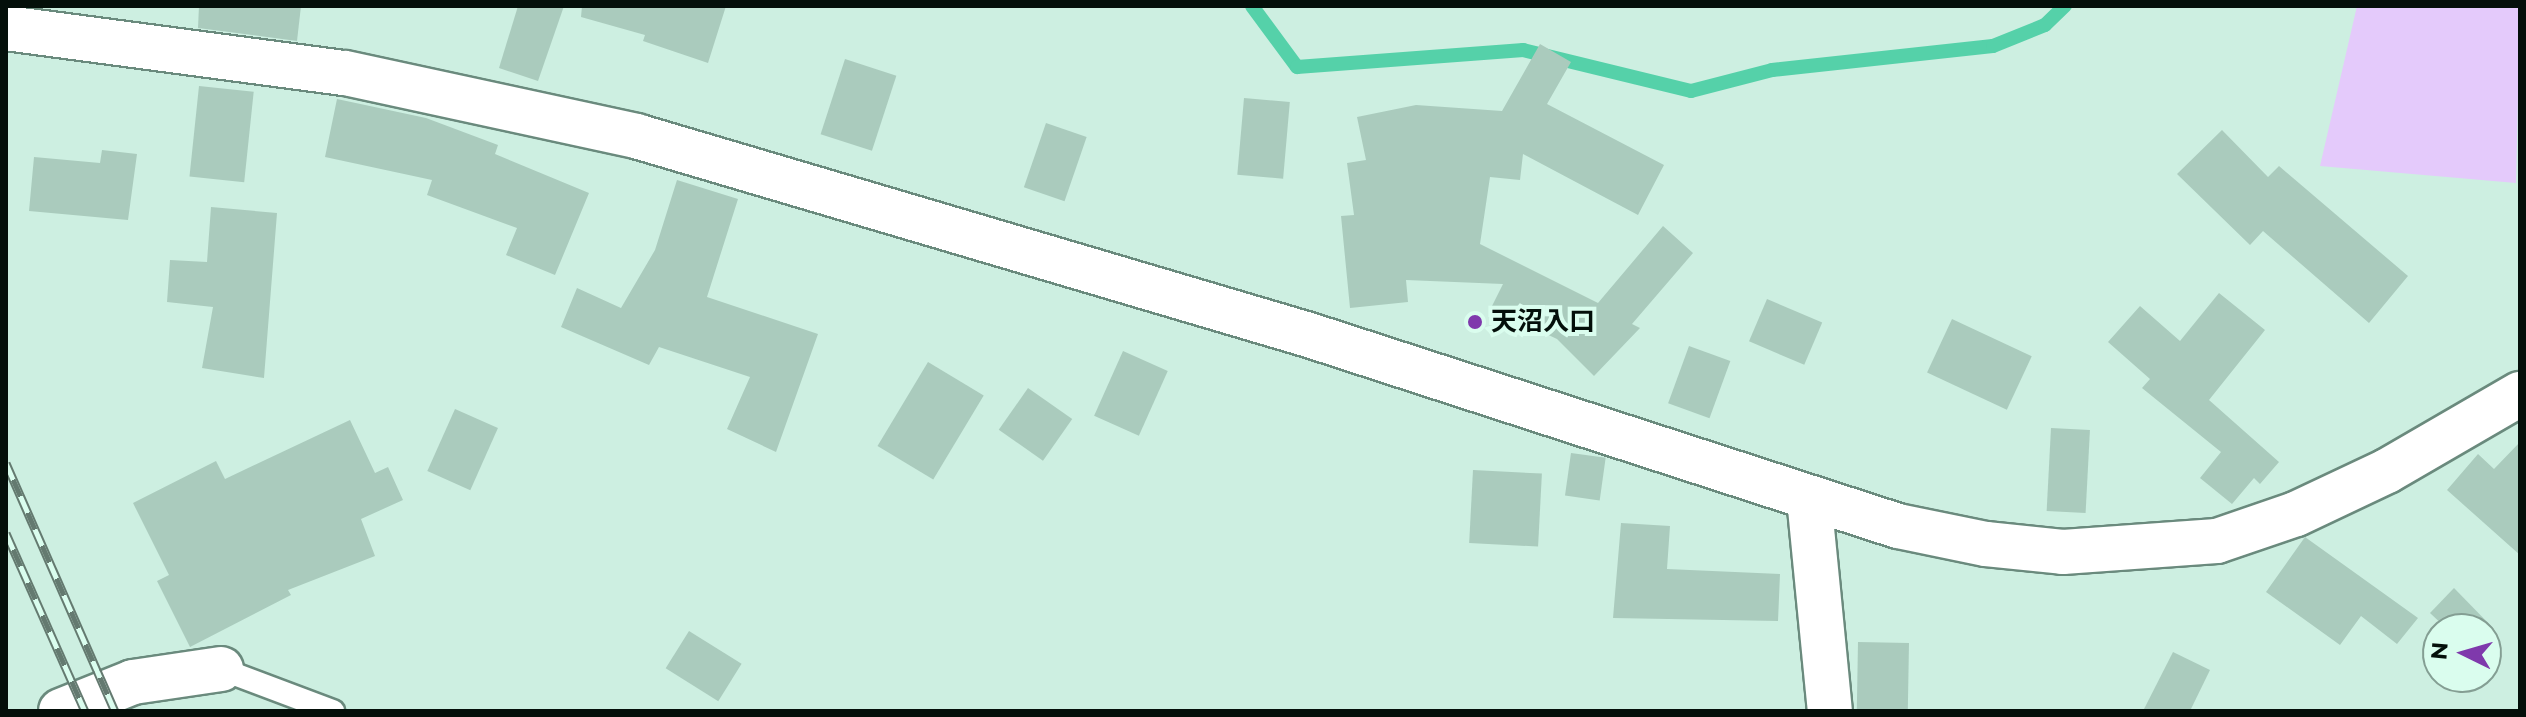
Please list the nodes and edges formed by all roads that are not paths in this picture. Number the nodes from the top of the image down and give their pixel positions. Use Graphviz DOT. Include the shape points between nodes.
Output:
graph roads {
  1 [pos="6,28"];
  2 [pos="2520,394"];
  3 [pos="1809,498"];
  4 [pos="221,669"];
  5 [pos="61,711"];
  6 [pos="333,711"];
  7 [pos="1830,711"];
  1 -- 3 [label="street" via="345,73 636,136 1309,335"];
  2 -- 3 [label="street" via="2387,471 2296,514 2217,541 2063,552 1986,544 1898,526"];
  3 -- 7 [label="street"];
  4 -- 5 [label="street" via="133,682"];
  4 -- 6 [label="lane"];
}
